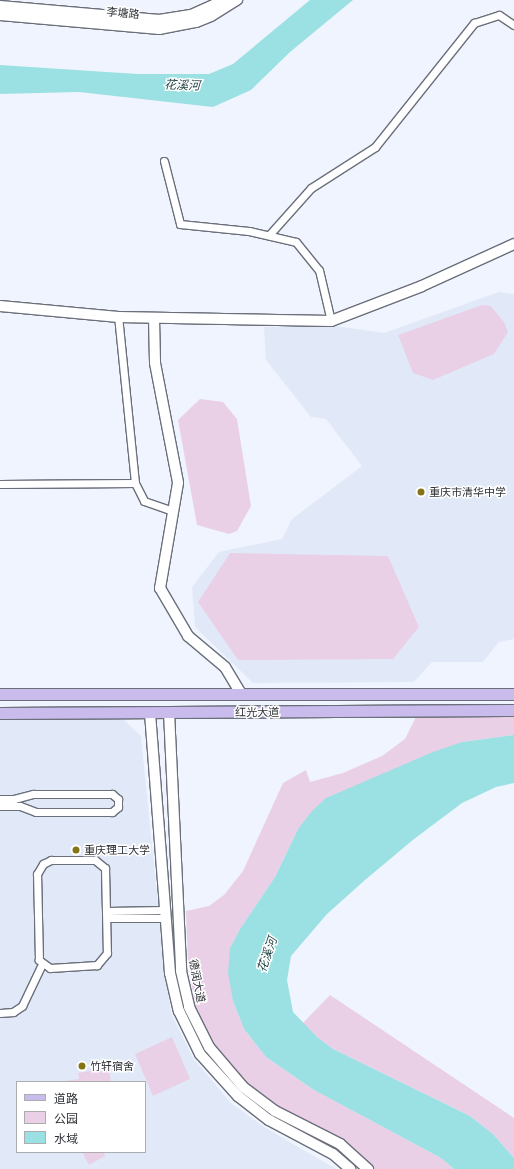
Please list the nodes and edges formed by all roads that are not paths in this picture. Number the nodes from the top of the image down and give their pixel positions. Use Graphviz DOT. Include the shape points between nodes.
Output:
graph roads {
  1 [pos="224,0"];
  2 [pos="237,0"];
  3 [pos="0,6"];
  4 [pos="0,15"];
  5 [pos="514,25"];
  6 [pos="164,161"];
  7 [pos="269,236"];
  8 [pos="514,244"];
  9 [pos="0,306"];
  10 [pos="118,317"];
  11 [pos="154,318"];
  12 [pos="331,321"];
  13 [pos="135,483"];
  14 [pos="0,484"];
  15 [pos="173,511"];
  16 [pos="0,694"];
  17 [pos="241,694"];
  18 [pos="514,694"];
  19 [pos="514,710"];
  20 [pos="169,712"];
  21 [pos="0,713"];
  22 [pos="150,713"];
  23 [pos="0,799"];
  24 [pos="0,806"];
  25 [pos="107,914"];
  26 [pos="166,914"];
  27 [pos="42,964"];
  28 [pos="0,1013"];
  29 [pos="350,1169"];
  30 [pos="368,1169"];
  1 -- 3 [label="main road, 李塘路" via="191,15 159,20"];
  2 -- 4 [label="main road, 李塘路" via="201,20 159,29"];
  5 -- 7 [label="street" via="499,15 474,23 375,147 311,188"];
  6 -- 7 [label="street" via="180,224"];
  7 -- 12 [label="street" via="296,242 319,270"];
  8 -- 12 [label="main road" via="422,286"];
  9 -- 10 [label="main road"];
  10 -- 11 [label="main road"];
  10 -- 13 [label="street"];
  11 -- 12 [label="main road"];
  11 -- 15 [label="main road" via="156,363 178,483"];
  13 -- 14 [label="street"];
  13 -- 15 [label="street" via="144,501"];
  15 -- 17 [label="main road" via="160,588 188,636 225,667"];
  16 -- 17 [label="main road, 红光大道"];
  17 -- 18 [label="main road, 红光大道"];
  19 -- 20 [label="main road, 红光大道"];
  20 -- 22 [label="main road, 红光大道"];
  20 -- 30 [label="main road, 德润大道" via="181,971 189,1007 209,1048 243,1087 275,1111 340,1144"];
  21 -- 22 [label="main road, 红光大道"];
  22 -- 26 [label="main road"];
  23 -- 24 [label="street" via="14,799 33,794 112,794 118,799 118,807 112,812 36,812 20,806"];
  25 -- 26 [label="street"];
  25 -- 27 [label="street" via="107,953 97,965 50,968"];
  25 -- 27 [label="street" via="106,872 99,862 51,860 42,864 37,874 37,955"];
  26 -- 29 [label="main road" via="170,973 179,1011 200,1054 238,1096 269,1120 333,1154"];
  27 -- 28 [label="street" via="22,1006 13,1012"];
}
